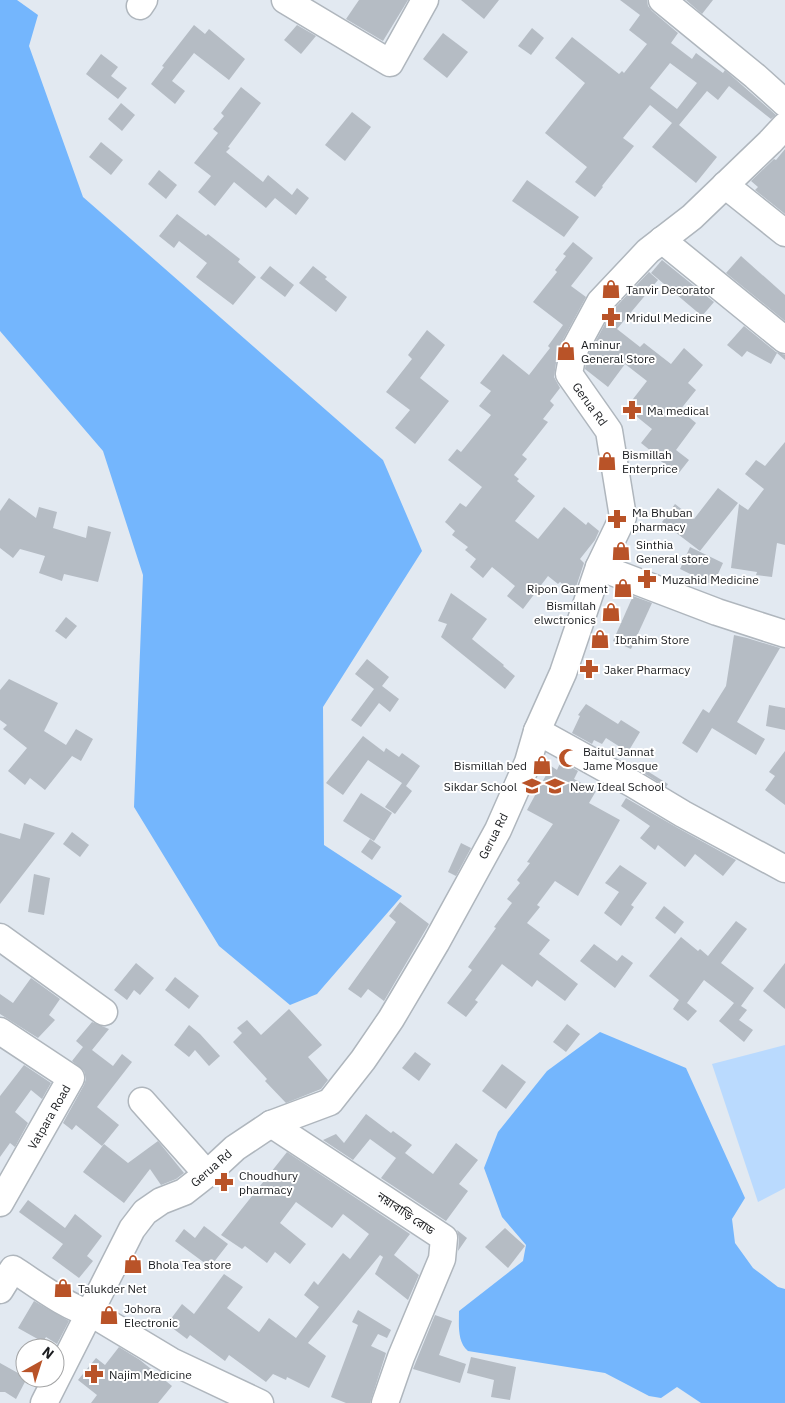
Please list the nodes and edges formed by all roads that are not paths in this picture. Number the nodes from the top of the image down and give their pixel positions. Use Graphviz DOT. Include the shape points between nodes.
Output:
graph roads {
  1 [pos="285,0"];
  2 [pos="425,0"];
  3 [pos="662,0"];
  4 [pos="785,104"];
  5 [pos="785,126"];
  6 [pos="725,185"];
  7 [pos="785,233"];
  8 [pos="662,240"];
  9 [pos="785,340"];
  10 [pos="599,567"];
  11 [pos="785,634"];
  12 [pos="537,731"];
  13 [pos="785,869"];
  14 [pos="0,937"];
  15 [pos="104,1012"];
  16 [pos="0,1031"];
  17 [pos="142,1102"];
  18 [pos="271,1124"];
  19 [pos="207,1174"];
  20 [pos="0,1203"];
  21 [pos="0,1290"];
  22 [pos="90,1313"];
  23 [pos="44,1403"];
  24 [pos="260,1403"];
  25 [pos="385,1403"];
  1 -- 2 [label="street" via="390,64"];
  3 -- 4 [label="street"];
  5 -- 6 [label="street, Gerua Rd"];
  6 -- 7 [label="street"];
  6 -- 8 [label="street, Gerua Rd"];
  8 -- 9 [label="street"];
  8 -- 10 [label="street, Gerua Rd" via="600,302 572,352 569,374 609,431 623,517"];
  10 -- 11 [label="street"];
  10 -- 12 [label="street, Gerua Rd" via="562,673"];
  12 -- 13 [label="street"];
  12 -- 18 [label="street, Gerua Rd" via="528,762 498,830 436,944 363,1060 330,1102"];
  14 -- 15 [label="street"];
  16 -- 20 [label="street, Vatpara Road" via="71,1078"];
  17 -- 19 [label="street"];
  18 -- 19 [label="street, Gerua Rd" via="235,1148"];
  18 -- 25 [label="street, নয়াবাড়ি রোড" via="444,1238 442,1259"];
  19 -- 22 [label="street, Gerua Rd" via="184,1192 145,1212 132,1229"];
  21 -- 22 [label="street" via="13,1269 72,1306"];
  22 -- 23 [label="street, Gerua Rd"];
  22 -- 24 [label="street" via="170,1361"];
}
